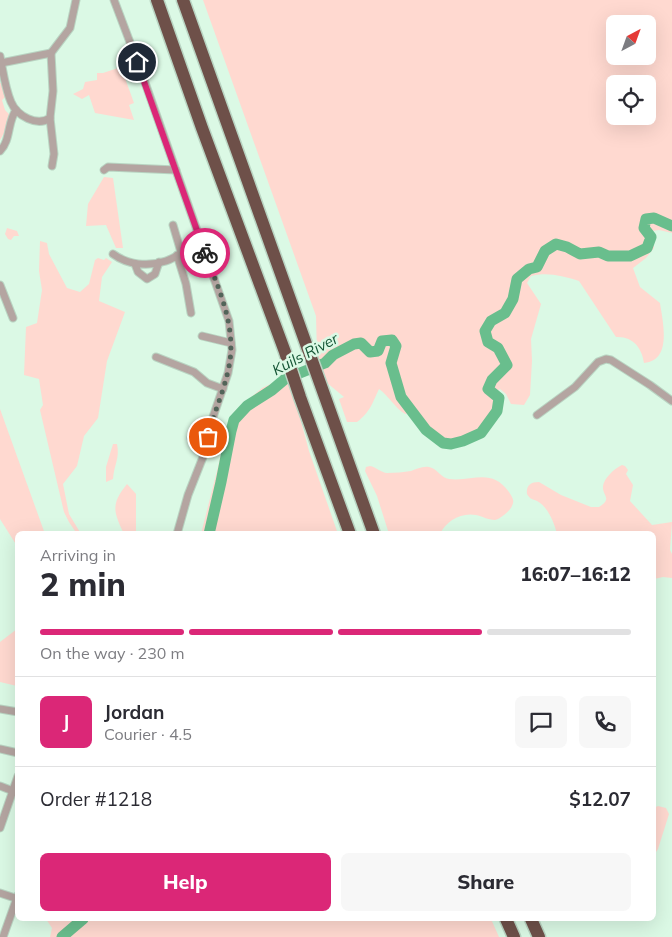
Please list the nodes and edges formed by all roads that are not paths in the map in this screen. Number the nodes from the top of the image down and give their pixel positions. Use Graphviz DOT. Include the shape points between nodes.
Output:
graph roads {
  1 [pos="76,0"];
  2 [pos="114,0"];
  3 [pos="157,0"];
  4 [pos="183,0"];
  5 [pos="51,52"];
  6 [pos="1,60"];
  7 [pos="16,110"];
  8 [pos="50,118"];
  9 [pos="3,143"];
  10 [pos="0,151"];
  11 [pos="52,166"];
  12 [pos="104,170"];
  13 [pos="176,170"];
  14 [pos="173,225"];
  15 [pos="200,240"];
  16 [pos="113,254"];
  17 [pos="179,254"];
  18 [pos="159,262"];
  19 [pos="135,264"];
  20 [pos="0,285"];
  21 [pos="191,313"];
  22 [pos="14,318"];
  23 [pos="202,336"];
  24 [pos="231,343"];
  25 [pos="156,357"];
  26 [pos="223,389"];
  27 [pos="672,402"];
  28 [pos="537,415"];
  29 [pos="192,438"];
  30 [pos="206,444"];
  31 [pos="179,531"];
  32 [pos="349,531"];
  33 [pos="373,531"];
  34 [pos="0,709"];
  35 [pos="15,712"];
  36 [pos="0,749"];
  37 [pos="15,752"];
  38 [pos="15,785"];
  39 [pos="0,786"];
  40 [pos="13,791"];
  41 [pos="0,828"];
  42 [pos="0,893"];
  43 [pos="15,897"];
  44 [pos="15,903"];
  45 [pos="507,921"];
  46 [pos="532,921"];
  47 [pos="2,934"];
  48 [pos="514,937"];
  49 [pos="539,937"];
  1 -- 5 [label="street" via="70,28"];
  2 -- 13 [label="street"];
  3 -- 32 [label="highway"];
  4 -- 33 [label="highway"];
  5 -- 6 [label="street"];
  5 -- 8 [label="street" via="53,91"];
  6 -- 7 [label="street" via="10,100"];
  7 -- 8 [label="street" via="34,121"];
  7 -- 9 [label="street"];
  8 -- 11 [label="street"];
  9 -- 10 [label="street"];
  12 -- 13 [label="street" via="108,167"];
  13 -- 15 [label="street"];
  14 -- 17 [label="street"];
  15 -- 17 [label="street"];
  15 -- 24 [label="street" via="229,321"];
  16 -- 19 [label="street"];
  17 -- 18 [label="street"];
  17 -- 21 [label="street"];
  18 -- 19 [label="street"];
  18 -- 19 [label="street" via="156,273 147,279 138,272"];
  20 -- 22 [label="street"];
  23 -- 24 [label="street"];
  24 -- 26 [label="street"];
  25 -- 26 [label="street" via="194,372"];
  26 -- 30 [label="street"];
  27 -- 28 [label="street" via="606,359 598,362"];
  29 -- 30 [label="street"];
  30 -- 31 [label="street"];
  34 -- 35 [label="street"];
  36 -- 37 [label="street"];
  38 -- 40 [label="street"];
  39 -- 40 [label="street"];
  40 -- 41 [label="street"];
  42 -- 43 [label="street"];
  44 -- 47 [label="street"];
  45 -- 48 [label="highway"];
  46 -- 49 [label="highway"];
}
